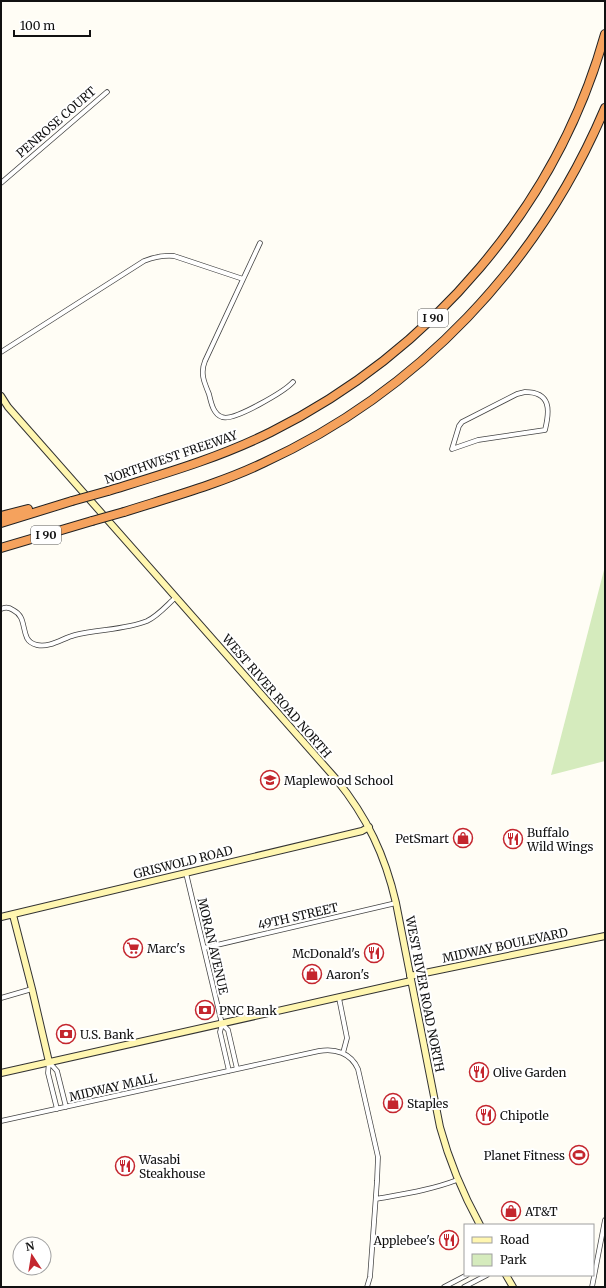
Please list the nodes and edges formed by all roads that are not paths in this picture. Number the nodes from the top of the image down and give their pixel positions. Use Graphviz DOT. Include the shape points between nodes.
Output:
graph roads {
  1 [pos="605,34"];
  2 [pos="106,92"];
  3 [pos="605,108"];
  4 [pos="1,183"];
  5 [pos="260,244"];
  6 [pos="243,279"];
  7 [pos="1,352"];
  8 [pos="293,382"];
  9 [pos="1,396"];
  10 [pos="465,443"];
  11 [pos="72,500"];
  12 [pos="1,516"];
  13 [pos="1,522"];
  14 [pos="58,532"];
  15 [pos="1,548"];
  16 [pos="1,554"];
  17 [pos="176,597"];
  18 [pos="1,609"];
  19 [pos="368,826"];
  20 [pos="186,873"];
  21 [pos="396,903"];
  22 [pos="13,915"];
  23 [pos="1,917"];
  24 [pos="605,936"];
  25 [pos="204,948"];
  26 [pos="411,978"];
  27 [pos="32,990"];
  28 [pos="1,998"];
  29 [pos="338,998"];
  30 [pos="222,1024"];
  31 [pos="343,1053"];
  32 [pos="49,1062"];
  33 [pos="236,1069"];
  34 [pos="229,1071"];
  35 [pos="1,1073"];
  36 [pos="66,1107"];
  37 [pos="57,1109"];
  38 [pos="1,1121"];
  39 [pos="457,1180"];
  40 [pos="376,1200"];
  41 [pos="605,1220"];
  42 [pos="479,1224"];
  43 [pos="465,1276"];
  44 [pos="485,1276"];
  45 [pos="507,1276"];
  46 [pos="368,1287"];
  47 [pos="444,1287"];
  48 [pos="464,1287"];
  49 [pos="513,1287"];
  50 [pos="592,1287"];
  1 -- 11 [label="highway, NORTHWEST FREEWAY / I 90, bridge" via="568,131 532,196 467,283 427,324 366,374 333,397 271,432 218,455 142,481"];
  2 -- 4 [label="street, PENROSE COURT"];
  3 -- 14 [label="highway, I 90, bridge" via="573,176 520,257 467,319 412,370 348,416 290,450 235,475"];
  5 -- 6 [label="street"];
  6 -- 7 [label="street" via="174,256 151,258"];
  6 -- 8 [label="street" via="202,369 214,409 221,417 233,417 275,395"];
  9 -- 17 [label="street, WEST RIVER ROAD NORTH"];
  10 -- 10 [label="street" via="452,449 459,426 467,419 525,392 533,392 547,402 549,413 545,430"];
  11 -- 12 [label="highway"];
  11 -- 13 [label="highway, I 90"];
  14 -- 15 [label="highway, I 90"];
  14 -- 16 [label="highway"];
  17 -- 18 [label="street" via="146,621 75,635 41,646 27,639 18,613 9,608"];
  17 -- 19 [label="street, WEST RIVER ROAD NORTH" via="340,785"];
  19 -- 20 [label="street, GRISWOLD ROAD" via="362,831"];
  19 -- 21 [label="street, WEST RIVER ROAD NORTH" via="384,858"];
  20 -- 22 [label="street, GRISWOLD ROAD"];
  20 -- 25 [label="street, MORAN AVENUE"];
  21 -- 25 [label="street, 49TH STREET"];
  21 -- 26 [label="street, WEST RIVER ROAD NORTH"];
  22 -- 23 [label="street, GRISWOLD ROAD"];
  22 -- 27 [label="street"];
  24 -- 26 [label="street, MIDWAY BOULEVARD"];
  25 -- 30 [label="street, MORAN AVENUE"];
  26 -- 29 [label="street, MIDWAY BOULEVARD"];
  26 -- 39 [label="street, WEST RIVER ROAD NORTH" via="440,1127"];
  27 -- 28 [label="street"];
  27 -- 32 [label="street"];
  29 -- 30 [label="street, MIDWAY BOULEVARD"];
  29 -- 31 [label="street" via="348,1038"];
  30 -- 32 [label="street, MIDWAY BOULEVARD"];
  30 -- 33 [label="street, MORAN AVENUE" via="228,1030"];
  30 -- 34 [label="street, MORAN AVENUE" via="220,1032"];
  31 -- 33 [label="street" via="324,1050"];
  31 -- 40 [label="street" via="354,1062 358,1070 376,1143"];
  32 -- 35 [label="street, MIDWAY BOULEVARD"];
  32 -- 36 [label="street" via="58,1071"];
  32 -- 37 [label="street" via="48,1073"];
  33 -- 34 [label="street, MIDWAY MALL"];
  34 -- 36 [label="street, MIDWAY MALL"];
  36 -- 37 [label="street, MIDWAY MALL"];
  37 -- 38 [label="street, MIDWAY MALL"];
  39 -- 40 [label="street"];
  39 -- 42 [label="street, WEST RIVER ROAD NORTH"];
  40 -- 46 [label="street"];
  41 -- 50 [label="street"];
  43 -- 47 [label="street"];
  44 -- 48 [label="street"];
  45 -- 49 [label="street"];
}
